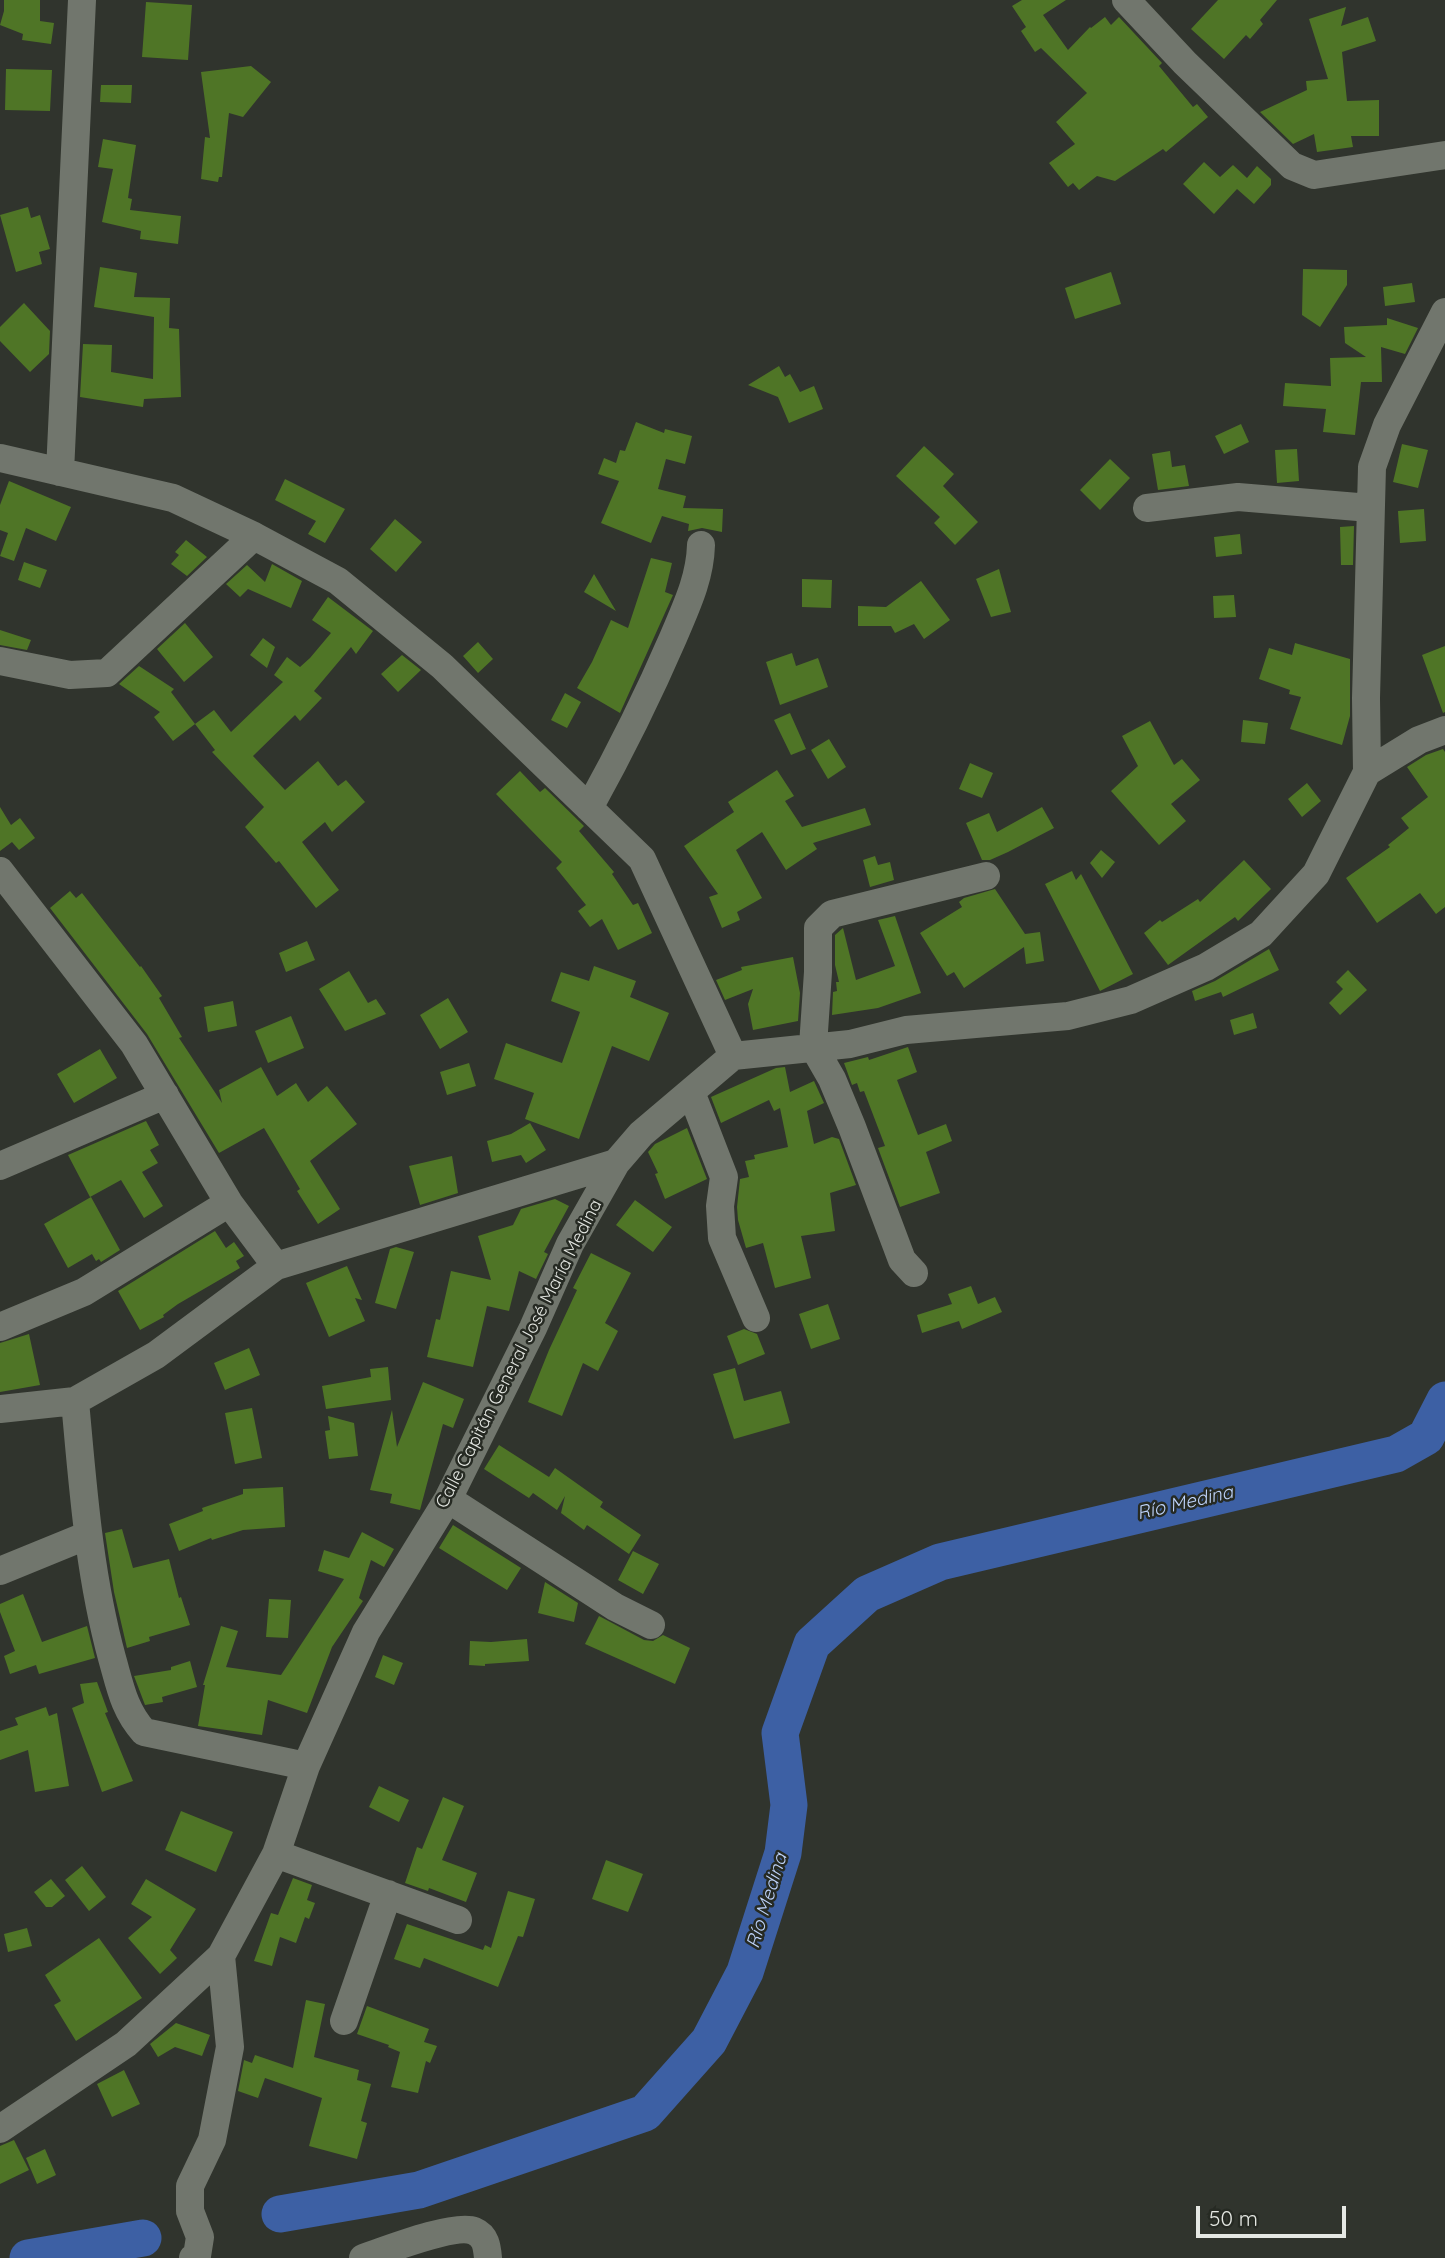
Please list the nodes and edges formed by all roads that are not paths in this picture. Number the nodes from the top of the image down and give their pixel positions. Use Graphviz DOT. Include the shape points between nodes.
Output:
graph roads {
  1 [pos="82,0"];
  2 [pos="1126,0"];
  3 [pos="1445,155"];
  4 [pos="1445,312"];
  5 [pos="0,458"];
  6 [pos="60,472"];
  7 [pos="1147,508"];
  8 [pos="1370,508"];
  9 [pos="254,536"];
  10 [pos="701,545"];
  11 [pos="0,661"];
  12 [pos="1445,730"];
  13 [pos="1367,772"];
  14 [pos="589,808"];
  15 [pos="0,871"];
  16 [pos="986,876"];
  17 [pos="813,1046"];
  18 [pos="733,1056"];
  19 [pos="691,1092"];
  20 [pos="165,1095"];
  21 [pos="616,1163"];
  22 [pos="0,1166"];
  23 [pos="229,1203"];
  24 [pos="276,1266"];
  25 [pos="914,1273"];
  26 [pos="757,1318"];
  27 [pos="0,1327"];
  28 [pos="75,1401"];
  29 [pos="0,1409"];
  30 [pos="448,1499"];
  31 [pos="88,1535"];
  32 [pos="0,1571"];
  33 [pos="651,1625"];
  34 [pos="306,1766"];
  35 [pos="276,1854"];
  36 [pos="388,1894"];
  37 [pos="458,1920"];
  38 [pos="221,1956"];
  39 [pos="345,2021"];
  40 [pos="0,2129"];
  41 [pos="193,2258"];
  42 [pos="363,2258"];
  43 [pos="488,2258"];
  1 -- 6 [label="street"];
  2 -- 3 [label="street" via="1292,166 1314,175"];
  4 -- 8 [label="street" via="1387,425 1372,467"];
  5 -- 6 [label="street"];
  6 -- 9 [label="street" via="173,498"];
  7 -- 8 [label="street" via="1238,497"];
  8 -- 13 [label="street"];
  9 -- 11 [label="street" via="107,673 70,675"];
  9 -- 14 [label="street" via="338,581 442,666"];
  10 -- 14 [label="street" via="696,583 650,691"];
  12 -- 13 [label="street" via="1419,740"];
  13 -- 17 [label="street" via="1315,874 1261,934 1206,967 1131,1000 1068,1016 906,1030 850,1044"];
  14 -- 18 [label="street" via="642,859"];
  15 -- 20 [label="street" via="135,1044"];
  16 -- 17 [label="street" via="832,915 818,928"];
  17 -- 18 [label="street"];
  17 -- 25 [label="street" via="852,1127 902,1260"];
  18 -- 19 [label="street, Calle Capitán General José María Medina"];
  19 -- 21 [label="street, Calle Capitán General José María Medina" via="641,1134"];
  19 -- 26 [label="street" via="724,1177 722,1238"];
  20 -- 22 [label="street"];
  20 -- 23 [label="street"];
  21 -- 24 [label="street"];
  21 -- 30 [label="street, Calle Capitán General José María Medina" via="570,1244"];
  23 -- 24 [label="street"];
  23 -- 27 [label="street" via="84,1292"];
  24 -- 28 [label="street" via="156,1355"];
  28 -- 29 [label="street"];
  28 -- 31 [label="street"];
  30 -- 33 [label="street" via="615,1607"];
  30 -- 34 [label="street, Calle Capitán General José María Medina" via="366,1632"];
  31 -- 32 [label="street"];
  31 -- 34 [label="street" via="104,1630 124,1702 137,1725 144,1731"];
  34 -- 35 [label="street, Calle Capitán General José María Medina"];
  35 -- 36 [label="street"];
  35 -- 38 [label="street, Calle Capitán General José María Medina"];
  36 -- 37 [label="street"];
  36 -- 39 [label="street"];
  38 -- 40 [label="street, Calle Capitán General José María Medina" via="126,2044"];
  38 -- 41 [label="street" via="230,2047 212,2140 190,2186 190,2211 200,2236"];
  42 -- 43 [label="street" via="466,2229 476,2231 486,2242"];
}
